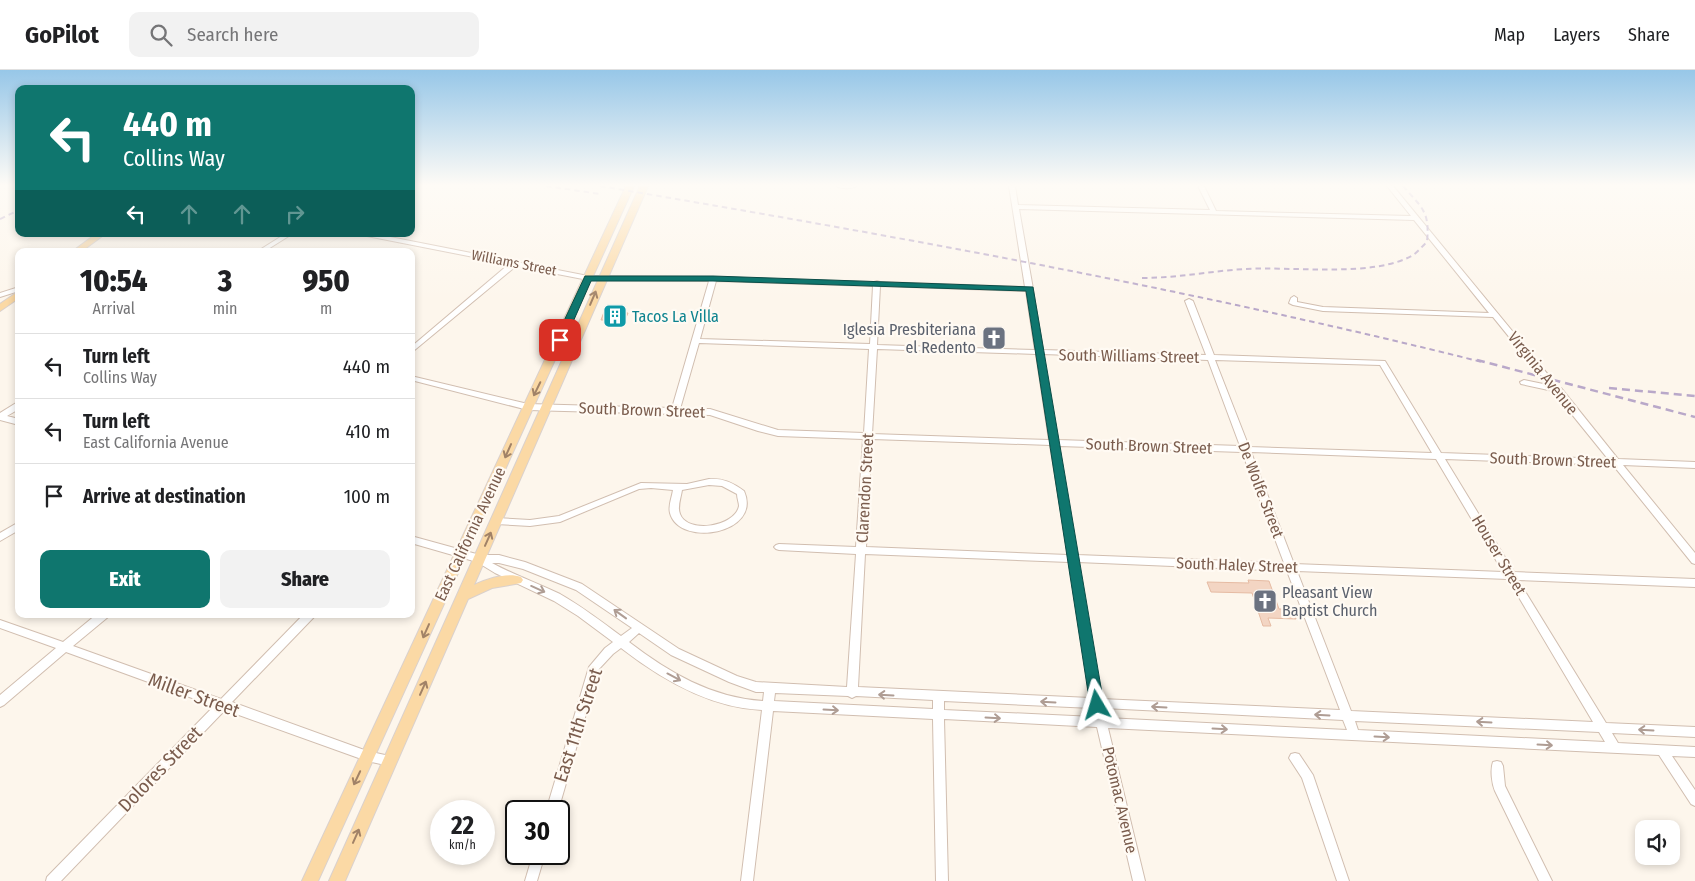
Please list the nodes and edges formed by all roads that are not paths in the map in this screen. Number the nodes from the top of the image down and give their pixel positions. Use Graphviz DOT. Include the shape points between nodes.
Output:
graph roads {
  1 [pos="613,224"];
  2 [pos="627,224"];
  3 [pos="1019,224"];
  4 [pos="1422,224"];
  5 [pos="97,237"];
  6 [pos="284,237"];
  7 [pos="382,237"];
  8 [pos="81,248"];
  9 [pos="266,248"];
  10 [pos="515,263"];
  11 [pos="588,278"];
  12 [pos="602,278"];
  13 [pos="713,279"];
  14 [pos="877,284"];
  15 [pos="1030,289"];
  16 [pos="15,290"];
  17 [pos="0,294"];
  18 [pos="15,297"];
  19 [pos="1294,298"];
  20 [pos="1189,301"];
  21 [pos="0,308"];
  22 [pos="1496,315"];
  23 [pos="696,341"];
  24 [pos="873,347"];
  25 [pos="415,349"];
  26 [pos="1041,353"];
  27 [pos="1210,358"];
  28 [pos="1382,363"];
  29 [pos="415,379"];
  30 [pos="1524,382"];
  31 [pos="1558,390"];
  32 [pos="528,407"];
  33 [pos="546,407"];
  34 [pos="15,408"];
  35 [pos="676,410"];
  36 [pos="0,417"];
  37 [pos="15,421"];
  38 [pos="868,436"];
  39 [pos="1055,443"];
  40 [pos="1246,450"];
  41 [pos="1439,456"];
  42 [pos="1615,462"];
  43 [pos="1695,466"];
  44 [pos="677,488"];
  45 [pos="496,521"];
  46 [pos="15,528"];
  47 [pos="0,538"];
  48 [pos="415,540"];
  49 [pos="779,546"];
  50 [pos="861,550"];
  51 [pos="461,553"];
  52 [pos="1074,558"];
  53 [pos="480,559"];
  54 [pos="1695,560"];
  55 [pos="1290,567"];
  56 [pos="1511,576"];
  57 [pos="517,580"];
  58 [pos="1695,583"];
  59 [pos="463,596"];
  60 [pos="99,618"];
  61 [pos="306,618"];
  62 [pos="0,624"];
  63 [pos="639,628"];
  64 [pos="622,641"];
  65 [pos="64,648"];
  66 [pos="770,689"];
  67 [pos="852,693"];
  68 [pos="938,697"];
  69 [pos="0,702"];
  70 [pos="223,705"];
  71 [pos="1097,705"];
  72 [pos="768,706"];
  73 [pos="938,715"];
  74 [pos="1347,716"];
  75 [pos="1102,724"];
  76 [pos="1602,728"];
  77 [pos="1695,732"];
  78 [pos="1355,736"];
  79 [pos="1615,748"];
  80 [pos="1662,750"];
  81 [pos="1695,752"];
  82 [pos="367,756"];
  83 [pos="1295,758"];
  84 [pos="390,762"];
  85 [pos="1497,766"];
  86 [pos="555,800"];
  87 [pos="1695,800"];
  88 [pos="536,865"];
  89 [pos="52,881"];
  90 [pos="310,881"];
  91 [pos="337,881"];
  92 [pos="531,881"];
  93 [pos="747,881"];
  94 [pos="942,881"];
  95 [pos="1139,881"];
  96 [pos="1343,881"];
  97 [pos="1546,881"];
  1 -- 11 [label="main road, East California Avenue"];
  2 -- 12 [label="main road, East California Avenue"];
  3 -- 15 [label="street, Potomac Avenue"];
  4 -- 22 [label="street, Virginia Avenue"];
  5 -- 8 [label="main road"];
  6 -- 9 [label="street"];
  7 -- 10 [label="street, Williams Street"];
  10 -- 11 [label="street, Williams Street"];
  10 -- 25 [label="street"];
  11 -- 12 [label="street, Williams Street"];
  11 -- 32 [label="main road, East California Avenue, one-way"];
  12 -- 13 [label="street, Williams Street"];
  33 -- 12 [label="main road, East California Avenue, one-way"];
  13 -- 14 [label="street, Williams Street"];
  13 -- 23 [label="street"];
  14 -- 15 [label="street, Williams Street"];
  14 -- 24 [label="street, Clarendon Street"];
  15 -- 26 [label="street, Potomac Avenue"];
  16 -- 17 [label="street"];
  18 -- 21 [label="main road"];
  19 -- 22 [label="street" via="1293,303 1323,309"];
  20 -- 27 [label="street, De Wolfe Street"];
  22 -- 31 [label="street, Virginia Avenue"];
  23 -- 24 [label="street, South Williams Street"];
  23 -- 35 [label="street"];
  24 -- 26 [label="street, South Williams Street"];
  24 -- 38 [label="street, Clarendon Street"];
  26 -- 27 [label="street, South Williams Street"];
  26 -- 39 [label="street, Potomac Avenue"];
  27 -- 28 [label="street, South Williams Street"];
  27 -- 40 [label="street, De Wolfe Street"];
  28 -- 41 [label="street, Houser Street"];
  29 -- 32 [label="street, South Brown Street"];
  30 -- 31 [label="street"];
  31 -- 42 [label="street, Virginia Avenue"];
  32 -- 33 [label="street, South Brown Street"];
  32 -- 51 [label="main road, East California Avenue, one-way"];
  33 -- 35 [label="street, South Brown Street"];
  33 -- 45 [label="main road, East California Avenue"];
  34 -- 36 [label="street"];
  35 -- 38 [label="street, South Brown Street" via="722,415 754,428 778,433"];
  36 -- 37 [label="street"];
  38 -- 39 [label="street, South Brown Street"];
  38 -- 50 [label="street, Clarendon Street"];
  39 -- 40 [label="street, South Brown Street"];
  39 -- 52 [label="street, Potomac Avenue"];
  40 -- 41 [label="street, South Brown Street"];
  40 -- 55 [label="street, De Wolfe Street"];
  41 -- 42 [label="street, South Brown Street"];
  41 -- 56 [label="street, Houser Street"];
  42 -- 43 [label="street, South Brown Street"];
  42 -- 54 [label="street, Virginia Avenue"];
  44 -- 44 [label="street" via="676,515 679,521 693,528 722,527 736,519 742,510 741,493 723,483 704,482"];
  44 -- 45 [label="street" via="642,485 554,520 530,523"];
  53 -- 45 [label="main road, East California Avenue, one-way"];
  46 -- 47 [label="street"];
  48 -- 51 [label="street"];
  49 -- 50 [label="street, South Haley Street"];
  50 -- 52 [label="street, South Haley Street"];
  50 -- 67 [label="street, Clarendon Street"];
  51 -- 53 [label="street"];
  51 -- 82 [label="main road, East California Avenue, one-way"];
  52 -- 55 [label="street, South Haley Street"];
  52 -- 71 [label="street, Potomac Avenue"];
  53 -- 57 [label="street" via="493,570"];
  53 -- 59 [label="main road, East California Avenue"];
  63 -- 53 [label="street, one-way" via="579,587 550,574 499,559"];
  55 -- 56 [label="street, South Haley Street"];
  55 -- 74 [label="street, De Wolfe Street"];
  56 -- 58 [label="street, South Haley Street"];
  56 -- 76 [label="street, Houser Street"];
  57 -- 59 [label="main road" via="490,582"];
  57 -- 64 [label="street, one-way" via="557,598"];
  84 -- 59 [label="main road, East California Avenue, one-way"];
  60 -- 65 [label="street"];
  61 -- 70 [label="street, Dolores Street"];
  62 -- 65 [label="street, Miller Street"];
  63 -- 64 [label="street, East 11th Street"];
  63 -- 66 [label="street" via="702,666 740,682"];
  64 -- 72 [label="street, one-way" via="649,663 686,684 729,701"];
  64 -- 86 [label="street, East 11th Street" via="594,667"];
  65 -- 69 [label="street"];
  65 -- 70 [label="street, Miller Street"];
  66 -- 67 [label="street"];
  66 -- 72 [label="street"];
  68 -- 67 [label="street, one-way"];
  71 -- 68 [label="street, one-way"];
  68 -- 73 [label="street"];
  70 -- 82 [label="street, Miller Street"];
  70 -- 89 [label="street, Dolores Street"];
  74 -- 71 [label="street, one-way"];
  71 -- 75 [label="street, Potomac Avenue"];
  72 -- 73 [label="street, one-way"];
  72 -- 93 [label="street"];
  73 -- 75 [label="street, one-way"];
  73 -- 94 [label="street"];
  76 -- 74 [label="street, one-way"];
  74 -- 78 [label="street, De Wolfe Street"];
  75 -- 78 [label="street, one-way"];
  75 -- 95 [label="street, Potomac Avenue"];
  77 -- 76 [label="street, one-way"];
  76 -- 79 [label="street, Houser Street"];
  78 -- 79 [label="street, one-way"];
  79 -- 80 [label="street"];
  80 -- 81 [label="street"];
  80 -- 87 [label="street"];
  82 -- 84 [label="street, Miller Street"];
  82 -- 90 [label="main road, East California Avenue, one-way"];
  83 -- 96 [label="street" via="1308,775"];
  91 -- 84 [label="main road, East California Avenue, one-way"];
  85 -- 97 [label="street" via="1499,787"];
  88 -- 92 [label="street"];
}
